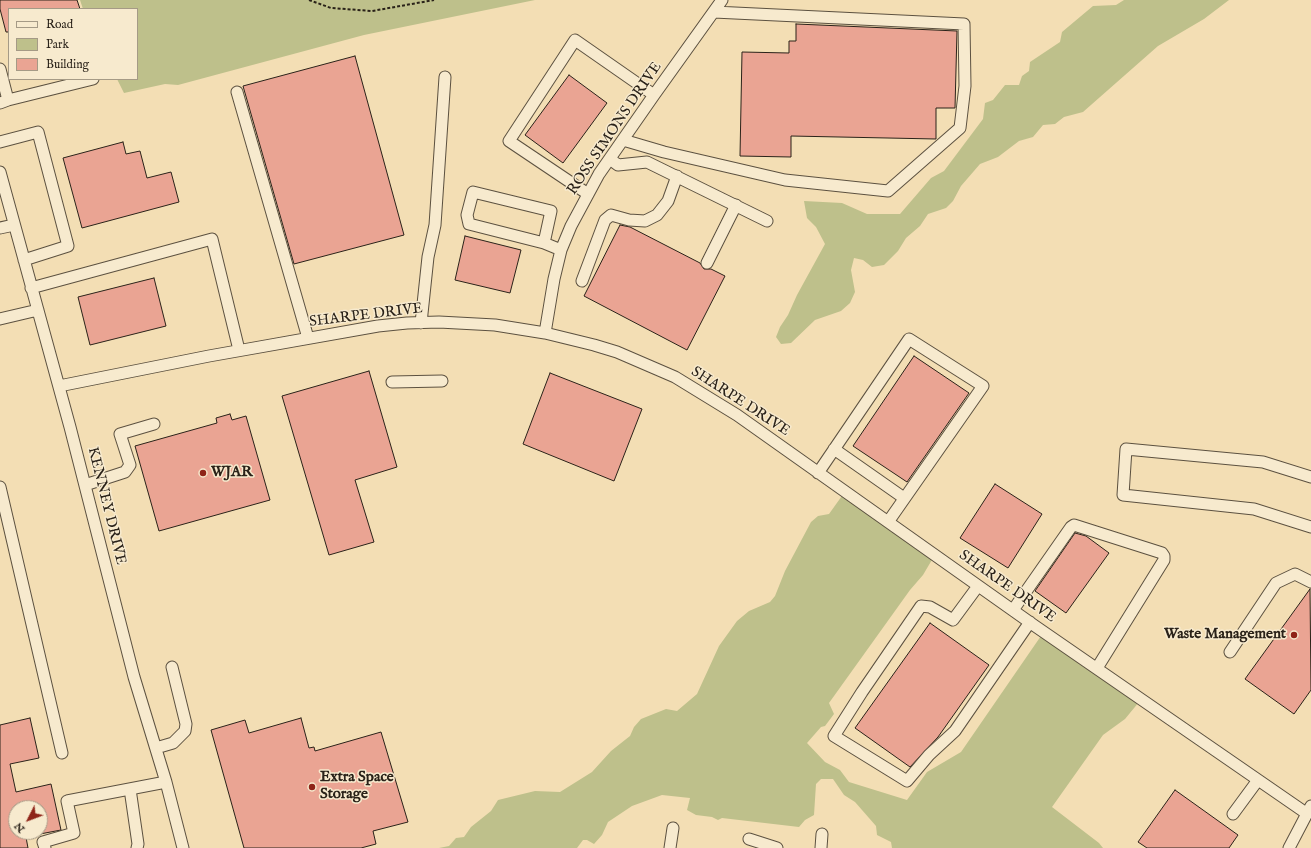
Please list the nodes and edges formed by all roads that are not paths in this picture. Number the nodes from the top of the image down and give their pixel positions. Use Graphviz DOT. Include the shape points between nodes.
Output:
graph roads {
  1 [pos="722,0"];
  2 [pos="714,12"];
  3 [pos="0,69"];
  4 [pos="445,77"];
  5 [pos="86,80"];
  6 [pos="56,84"];
  7 [pos="237,92"];
  8 [pos="654,95"];
  9 [pos="4,101"];
  10 [pos="623,140"];
  11 [pos="0,142"];
  12 [pos="610,159"];
  13 [pos="0,172"];
  14 [pos="677,176"];
  15 [pos="588,194"];
  16 [pos="736,205"];
  17 [pos="767,221"];
  18 [pos="14,224"];
  19 [pos="0,228"];
  20 [pos="544,243"];
  21 [pos="561,250"];
  22 [pos="24,260"];
  23 [pos="707,263"];
  24 [pos="582,281"];
  25 [pos="31,288"];
  26 [pos="38,310"];
  27 [pos="0,320"];
  28 [pos="421,323"];
  29 [pos="545,333"];
  30 [pos="308,338"];
  31 [pos="239,350"];
  32 [pos="442,381"];
  33 [pos="392,382"];
  34 [pos="58,386"];
  35 [pos="154,424"];
  36 [pos="834,449"];
  37 [pos="818,473"];
  38 [pos="1311,477"];
  39 [pos="85,485"];
  40 [pos="0,488"];
  41 [pos="904,498"];
  42 [pos="888,522"];
  43 [pos="1311,527"];
  44 [pos="1311,582"];
  45 [pos="978,586"];
  46 [pos="1013,610"];
  47 [pos="1030,622"];
  48 [pos="1230,652"];
  49 [pos="172,666"];
  50 [pos="1097,668"];
  51 [pos="156,748"];
  52 [pos="62,753"];
  53 [pos="1258,780"];
  54 [pos="166,782"];
  55 [pos="130,789"];
  56 [pos="1309,810"];
  57 [pos="1233,814"];
  58 [pos="673,828"];
  59 [pos="822,834"];
  60 [pos="749,839"];
  61 [pos="45,848"];
  62 [pos="137,848"];
  63 [pos="183,848"];
  64 [pos="670,848"];
  65 [pos="778,848"];
  66 [pos="821,848"];
  67 [pos="1289,848"];
  1 -- 2 [label="street, ROSS SIMONS DRIVE"];
  2 -- 8 [label="street, ROSS SIMONS DRIVE"];
  2 -- 10 [label="street" via="964,24 965,86 960,128 888,191 785,180"];
  3 -- 9 [label="street"];
  4 -- 28 [label="street" via="435,225 428,257"];
  5 -- 6 [label="street"];
  6 -- 9 [label="street"];
  7 -- 30 [label="street"];
  8 -- 10 [label="street, ROSS SIMONS DRIVE"];
  8 -- 15 [label="street" via="575,40 509,141"];
  10 -- 12 [label="street, ROSS SIMONS DRIVE"];
  11 -- 22 [label="street" via="38,132 68,246"];
  12 -- 14 [label="street" via="618,165 647,162"];
  12 -- 15 [label="street, ROSS SIMONS DRIVE"];
  13 -- 18 [label="street, KENNEY DRIVE"];
  14 -- 16 [label="street"];
  14 -- 24 [label="street" via="668,201 657,215 645,221 612,215 605,220"];
  15 -- 21 [label="street, ROSS SIMONS DRIVE"];
  16 -- 17 [label="street"];
  16 -- 23 [label="street"];
  18 -- 19 [label="street"];
  18 -- 22 [label="street, KENNEY DRIVE"];
  20 -- 20 [label="street" via="469,224 467,215 473,192 551,211"];
  20 -- 21 [label="street"];
  21 -- 29 [label="street, ROSS SIMONS DRIVE"];
  22 -- 25 [label="street, KENNEY DRIVE"];
  25 -- 26 [label="street, KENNEY DRIVE"];
  25 -- 31 [label="street" via="212,239"];
  26 -- 27 [label="street"];
  26 -- 34 [label="street, KENNEY DRIVE"];
  28 -- 29 [label="street, SHARPE DRIVE" via="495,325"];
  28 -- 30 [label="street, SHARPE DRIVE" via="378,326"];
  29 -- 37 [label="street, SHARPE DRIVE" via="617,352 675,377 736,415"];
  30 -- 31 [label="street, SHARPE DRIVE"];
  31 -- 34 [label="street, SHARPE DRIVE"];
  32 -- 33 [label="street"];
  34 -- 39 [label="street, KENNEY DRIVE"];
  35 -- 39 [label="street" via="120,434 130,465 125,472"];
  36 -- 37 [label="street"];
  36 -- 41 [label="street"];
  36 -- 41 [label="street" via="909,339 983,386"];
  37 -- 42 [label="street, SHARPE DRIVE"];
  38 -- 43 [label="street" via="1263,462 1126,449 1123,495 1254,509"];
  39 -- 51 [label="street, KENNEY DRIVE" via="134,678"];
  40 -- 52 [label="street"];
  41 -- 42 [label="street"];
  42 -- 45 [label="street, SHARPE DRIVE"];
  44 -- 48 [label="street" via="1295,574 1276,583"];
  45 -- 46 [label="street, SHARPE DRIVE"];
  45 -- 47 [label="street" via="953,620 930,607 921,606 834,736 907,781 929,755 955,731"];
  46 -- 47 [label="street, SHARPE DRIVE"];
  46 -- 50 [label="street" via="1074,525 1162,554 1164,560"];
  47 -- 50 [label="street, SHARPE DRIVE"];
  49 -- 51 [label="street" via="186,724 185,731 172,743"];
  50 -- 53 [label="street, SHARPE DRIVE"];
  51 -- 54 [label="street, KENNEY DRIVE"];
  53 -- 56 [label="street, SHARPE DRIVE"];
  53 -- 57 [label="street"];
  54 -- 55 [label="street"];
  54 -- 63 [label="street, KENNEY DRIVE"];
  55 -- 61 [label="street" via="67,801 74,833 43,842"];
  55 -- 62 [label="street"];
  56 -- 67 [label="street"];
  58 -- 64 [label="street"];
  59 -- 66 [label="street"];
  60 -- 65 [label="street"];
}
